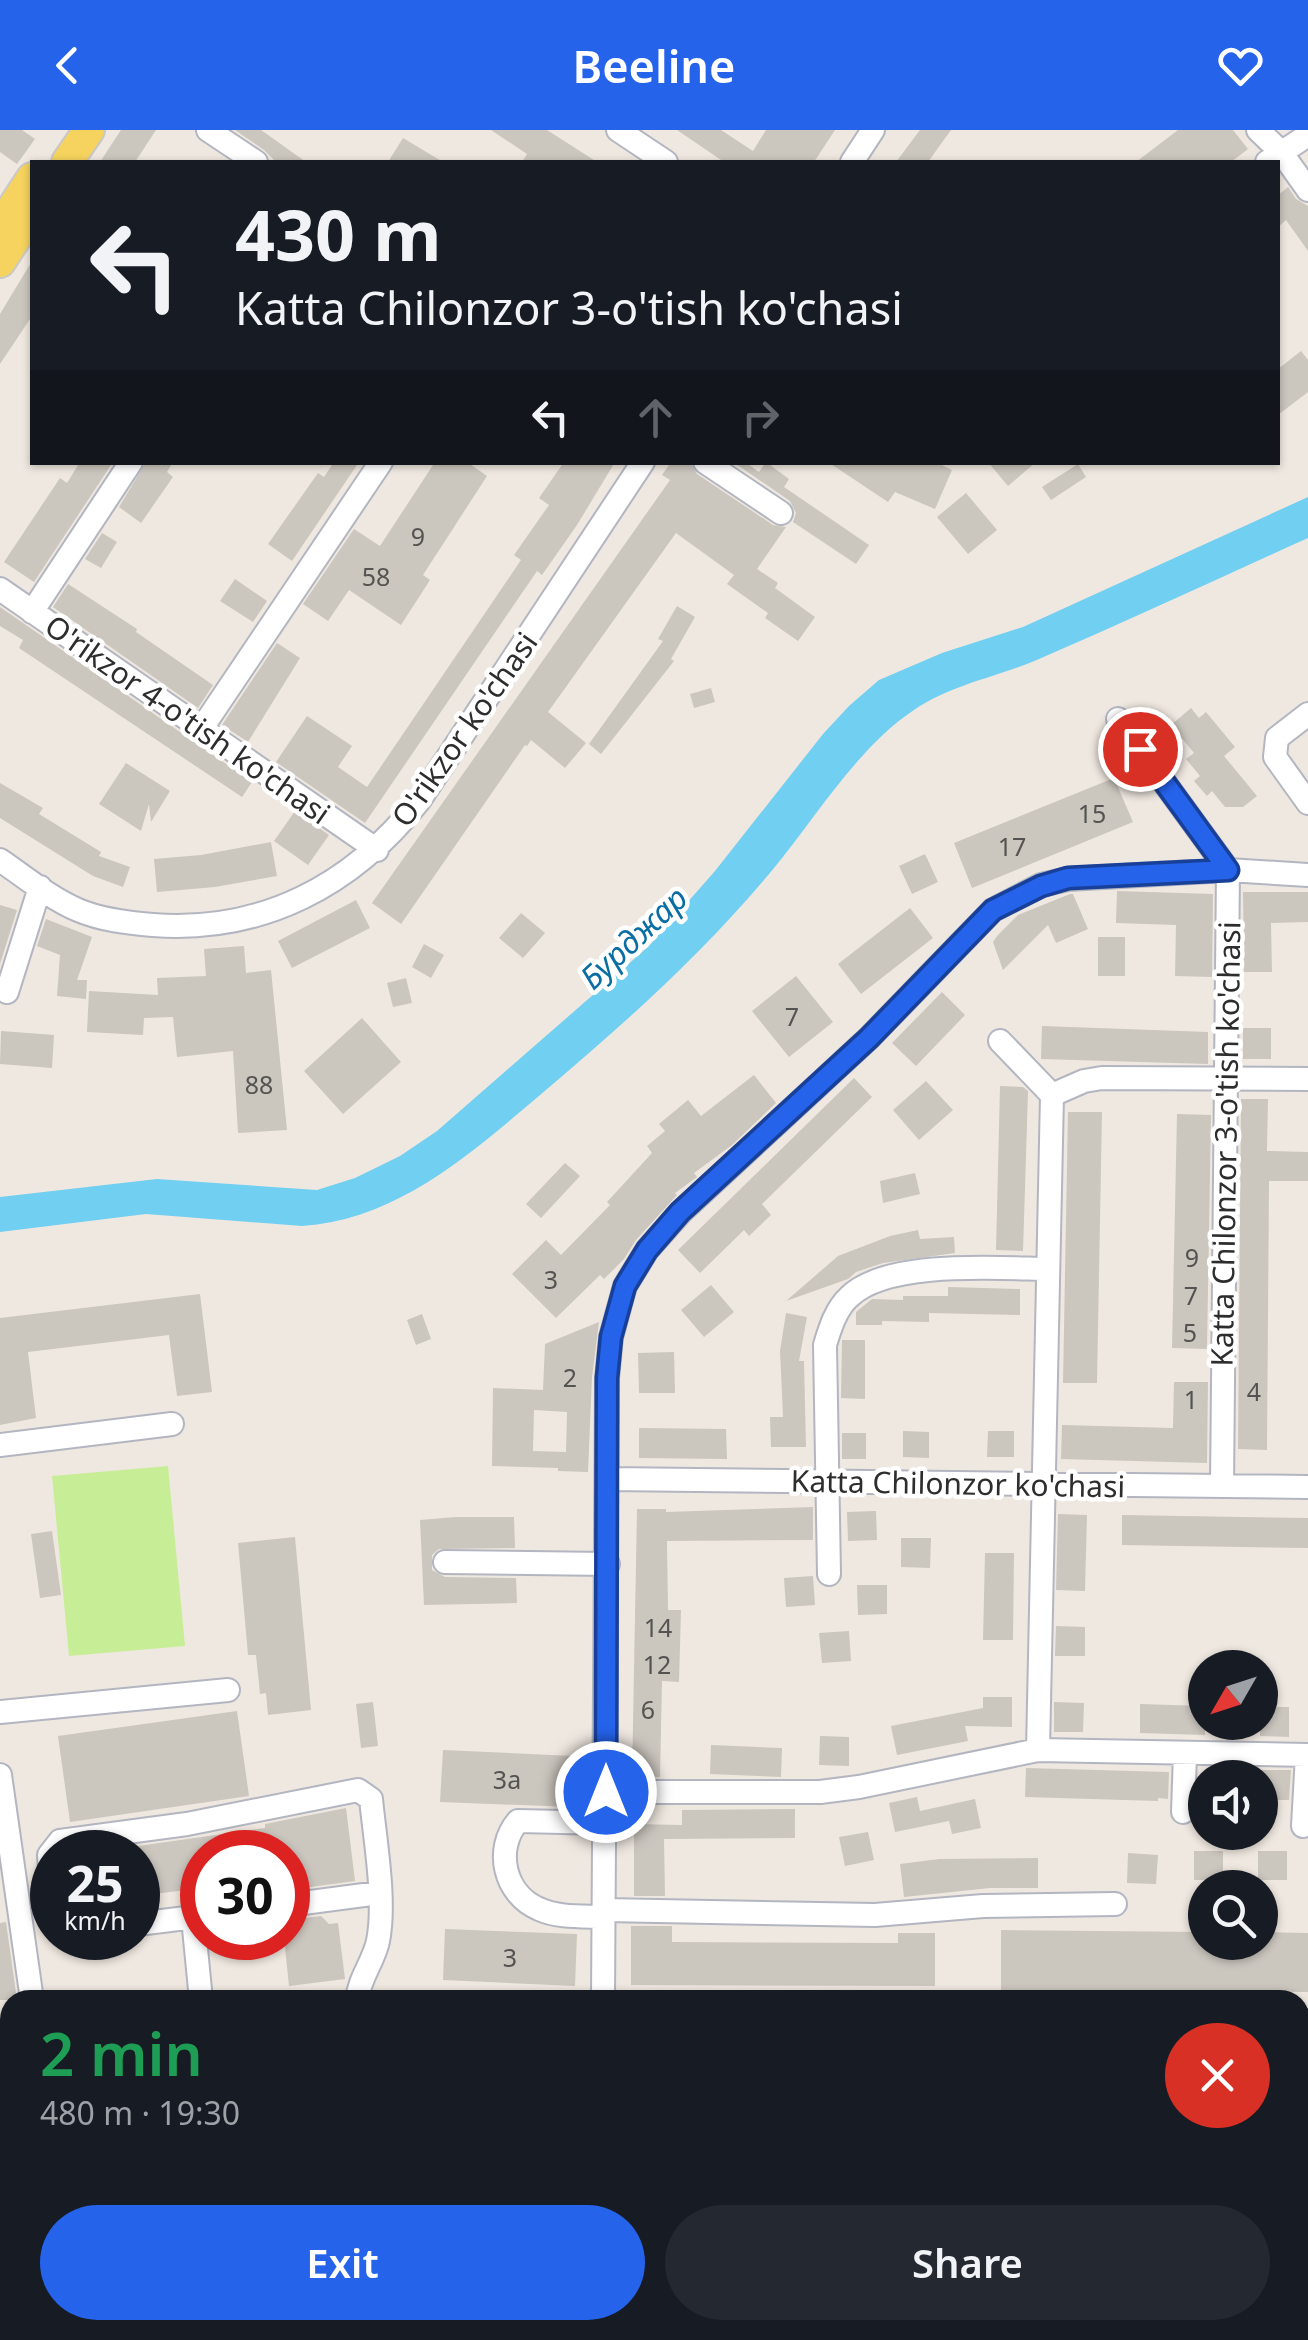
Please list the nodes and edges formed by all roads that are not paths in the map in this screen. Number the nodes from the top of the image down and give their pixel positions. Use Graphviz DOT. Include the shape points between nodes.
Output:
graph roads {
  1 [pos="65,130"];
  2 [pos="89,130"];
  3 [pos="208,130"];
  4 [pos="618,130"];
  5 [pos="874,130"];
  6 [pos="1258,130"];
  7 [pos="1308,135"];
  8 [pos="1274,157"];
  9 [pos="44,160"];
  10 [pos="68,160"];
  11 [pos="253,160"];
  12 [pos="663,160"];
  13 [pos="853,160"];
  14 [pos="1280,163"];
  15 [pos="30,181"];
  16 [pos="1308,190"];
  17 [pos="30,217"];
  18 [pos="0,227"];
  19 [pos="0,262"];
  20 [pos="129,465"];
  21 [pos="379,465"];
  22 [pos="641,465"];
  23 [pos="709,465"];
  24 [pos="781,514"];
  25 [pos="0,589"];
  26 [pos="32,612"];
  27 [pos="1308,714"];
  28 [pos="1118,719"];
  29 [pos="202,728"];
  30 [pos="1308,804"];
  31 [pos="376,850"];
  32 [pos="0,860"];
  33 [pos="1228,870"];
  34 [pos="1308,875"];
  35 [pos="40,888"];
  36 [pos="7,992"];
  37 [pos="1000,1041"];
  38 [pos="1223,1076"];
  39 [pos="1308,1079"];
  40 [pos="1052,1095"];
  41 [pos="1046,1270"];
  42 [pos="172,1424"];
  43 [pos="0,1445"];
  44 [pos="608,1479"];
  45 [pos="827,1482"];
  46 [pos="1042,1484"];
  47 [pos="1222,1486"];
  48 [pos="1308,1487"];
  49 [pos="445,1562"];
  50 [pos="608,1564"];
  51 [pos="829,1574"];
  52 [pos="228,1690"];
  53 [pos="0,1712"];
  54 [pos="1038,1750"];
  55 [pos="1185,1754"];
  56 [pos="1308,1755"];
  57 [pos="0,1775"];
  58 [pos="606,1792"];
  59 [pos="1183,1812"];
  60 [pos="606,1823"];
  61 [pos="1303,1826"];
  62 [pos="144,1830"];
  63 [pos="379,1893"];
  64 [pos="310,1902"];
  65 [pos="1115,1904"];
  66 [pos="604,1913"];
  67 [pos="200,1960"];
  68 [pos="31,1990"];
  69 [pos="201,1990"];
  70 [pos="360,1990"];
  71 [pos="603,1990"];
  1 -- 9 [label="main road"];
  2 -- 10 [label="main road"];
  3 -- 11 [label="street"];
  4 -- 12 [label="street"];
  5 -- 13 [label="street"];
  6 -- 8 [label="street"];
  7 -- 8 [label="street"];
  14 -- 16 [label="street"];
  15 -- 18 [label="main road"];
  17 -- 19 [label="main road"];
  20 -- 26 [label="street"];
  21 -- 29 [label="street"];
  22 -- 31 [label="street, O'rikzor ko'chasi" via="419,800"];
  23 -- 24 [label="street"];
  25 -- 26 [label="street, O'rikzor 4-o'tish ko'chasi"];
  26 -- 29 [label="street, O'rikzor 4-o'tish ko'chasi"];
  27 -- 30 [label="street" via="1277,738 1275,756"];
  28 -- 33 [label="street"];
  29 -- 31 [label="street, O'rikzor 4-o'tish ko'chasi"];
  31 -- 35 [label="street, O'rikzor ko'chasi" via="289,904 214,926 113,920"];
  32 -- 35 [label="street, O'rikzor ko'chasi"];
  33 -- 34 [label="street"];
  33 -- 38 [label="street, Katta Chilonzor 3-o'tish ko'chasi"];
  33 -- 44 [label="street" via="1068,878 993,910 869,1038 680,1212 625,1286 611,1337"];
  35 -- 36 [label="street"];
  37 -- 40 [label="street"];
  38 -- 39 [label="street"];
  38 -- 40 [label="street" via="1102,1078"];
  38 -- 47 [label="street, Katta Chilonzor 3-o'tish ko'chasi"];
  40 -- 41 [label="street"];
  41 -- 45 [label="street" via="932,1270 874,1281 850,1296 832,1321 826,1345"];
  41 -- 46 [label="street"];
  42 -- 43 [label="street"];
  44 -- 45 [label="street, Katta Chilonzor ko'chasi"];
  44 -- 50 [label="street"];
  45 -- 46 [label="street, Katta Chilonzor ko'chasi"];
  45 -- 51 [label="street"];
  46 -- 47 [label="street, Katta Chilonzor ko'chasi"];
  46 -- 54 [label="street"];
  47 -- 48 [label="street, Katta Chilonzor ko'chasi"];
  49 -- 50 [label="street"];
  50 -- 58 [label="street"];
  52 -- 53 [label="street"];
  54 -- 55 [label="street"];
  54 -- 58 [label="street" via="820,1792"];
  55 -- 56 [label="street"];
  55 -- 59 [label="street"];
  56 -- 61 [label="street"];
  57 -- 68 [label="street"];
  58 -- 60 [label="street"];
  60 -- 66 [label="street"];
  60 -- 66 [label="street" via="518,1821 506,1835 504,1862 513,1887 537,1908"];
  62 -- 63 [label="street" via="358,1790 371,1799"];
  63 -- 64 [label="street"];
  63 -- 70 [label="street" via="378,1943"];
  65 -- 66 [label="street" via="874,1915"];
  66 -- 71 [label="street"];
  67 -- 69 [label="street"];
}
